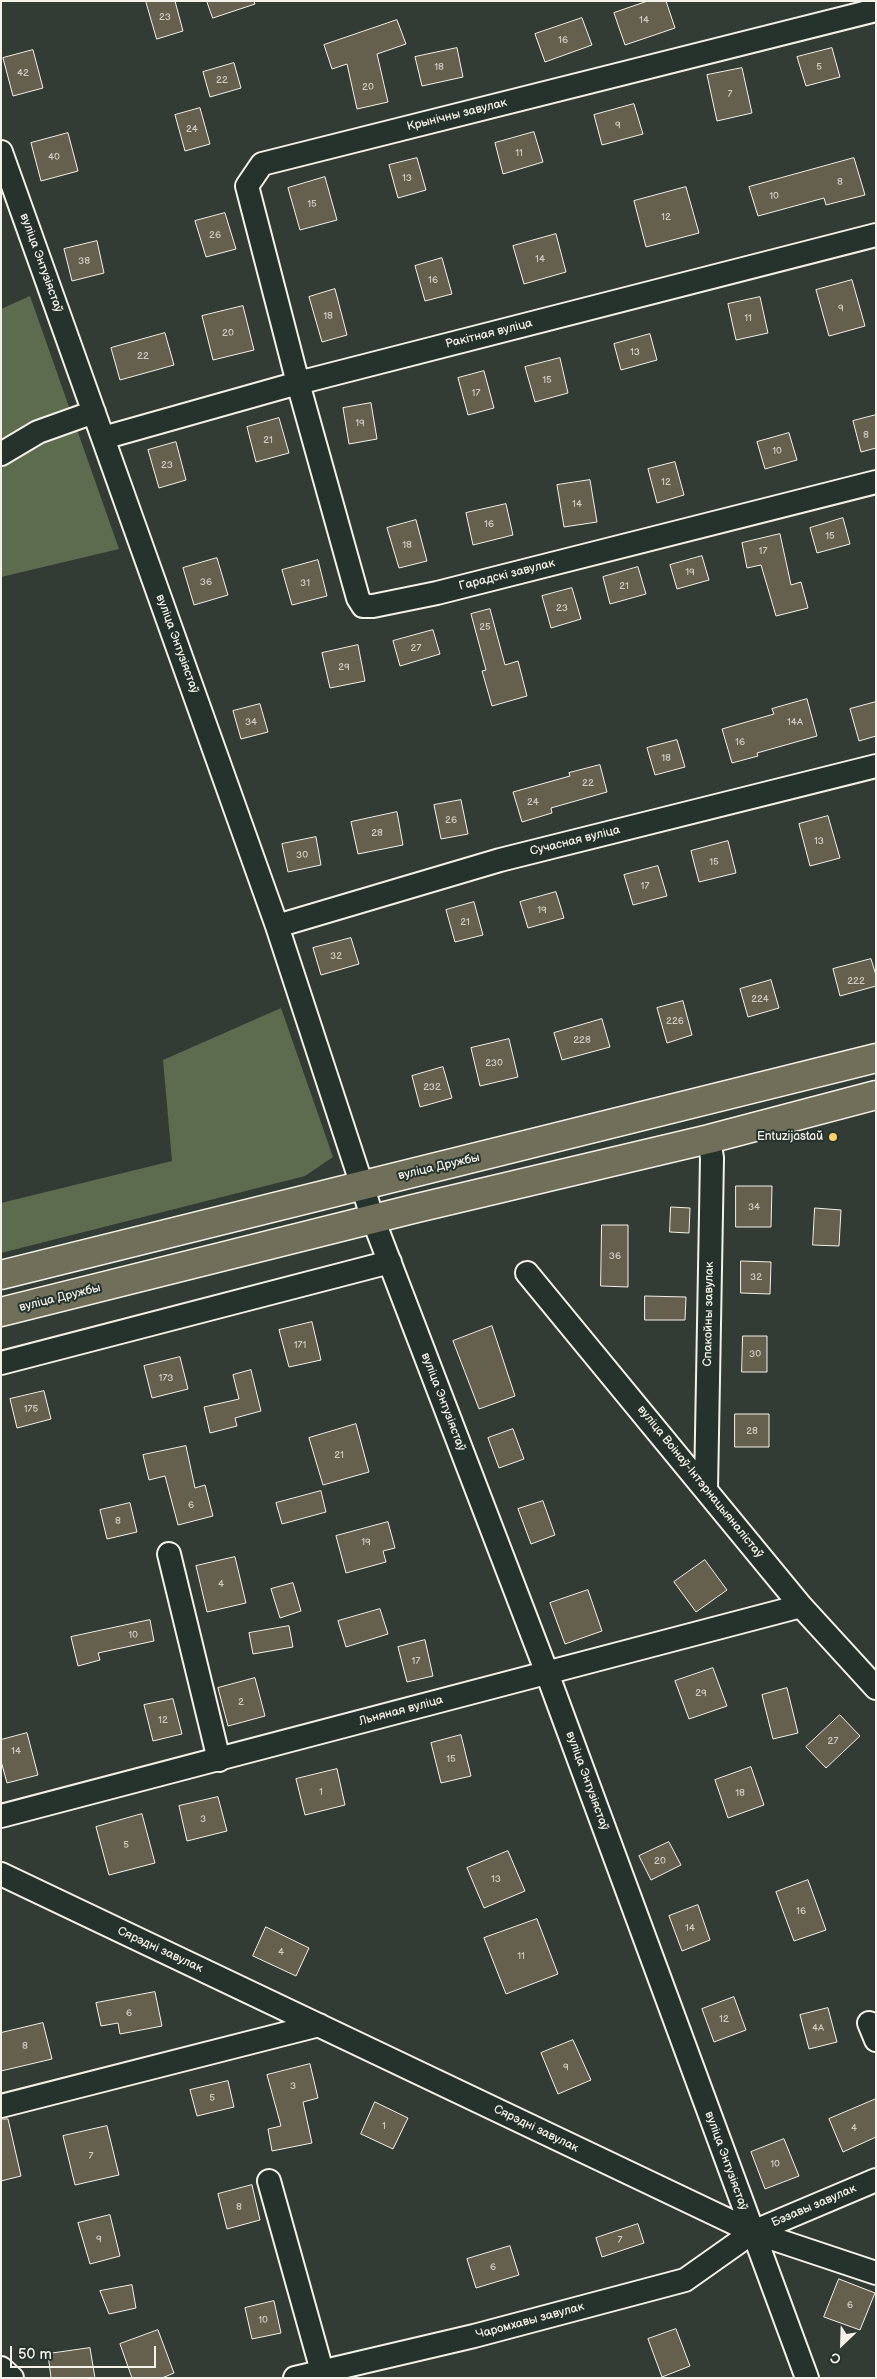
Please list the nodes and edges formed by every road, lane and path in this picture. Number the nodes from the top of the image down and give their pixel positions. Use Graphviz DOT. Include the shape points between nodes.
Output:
graph roads {
  1 [pos="876,10"];
  2 [pos="1,152"];
  3 [pos="876,235"];
  4 [pos="298,383"];
  5 [pos="94,412"];
  6 [pos="103,438"];
  7 [pos="1,454"];
  8 [pos="876,482"];
  9 [pos="876,766"];
  10 [pos="277,926"];
  11 [pos="876,1058"];
  12 [pos="876,1095"];
  13 [pos="709,1139"];
  14 [pos="363,1185"];
  15 [pos="373,1219"];
  16 [pos="390,1262"];
  17 [pos="527,1273"];
  18 [pos="1,1276"];
  19 [pos="1,1312"];
  20 [pos="1,1363"];
  21 [pos="706,1489"];
  22 [pos="169,1554"];
  23 [pos="801,1606"];
  24 [pos="547,1673"];
  25 [pos="876,1688"];
  26 [pos="219,1760"];
  27 [pos="1,1816"];
  28 [pos="1,1874"];
  29 [pos="319,2025"];
  30 [pos="1,2106"];
  31 [pos="876,2180"];
  32 [pos="269,2181"];
  33 [pos="753,2232"];
  34 [pos="876,2273"];
  35 [pos="1,2368"];
  36 [pos="322,2371"];
  37 [pos="12,2378"];
  38 [pos="295,2378"];
  39 [pos="807,2378"];
  1 -- 4 [label="street, Крынічны завулак" via="262,164 247,186"];
  2 -- 5 [label="street, вуліца Энтузіястаў"];
  3 -- 4 [label="street, Ракітная вуліца"];
  4 -- 6 [label="street, Ракітная вуліца"];
  4 -- 8 [label="street, Гарадскі завулак" via="358,598 363,606 437,593"];
  5 -- 6 [label="street, вуліца Энтузіястаў"];
  5 -- 7 [label="street" via="38,432"];
  6 -- 10 [label="street, вуліца Энтузіястаў"];
  9 -- 10 [label="street, Сучасная вуліца" via="500,860"];
  10 -- 14 [label="street, вуліца Энтузіястаў"];
  11 -- 14 [label="main road, вуліца Дружбы"];
  12 -- 13 [label="main road, вуліца Дружбы"];
  13 -- 15 [label="main road, вуліца Дружбы"];
  13 -- 21 [label="street, Спакойны завулак" via="712,1158"];
  14 -- 15 [label="street, вуліца Энтузіястаў"];
  14 -- 18 [label="main road, вуліца Дружбы"];
  15 -- 16 [label="street, вуліца Энтузіястаў"];
  15 -- 19 [label="main road, вуліца Дружбы"];
  16 -- 20 [label="street"];
  16 -- 24 [label="street, вуліца Энтузіястаў"];
  17 -- 21 [label="street, вуліца Воінаў-Інтэрнацыяналістаў"];
  21 -- 23 [label="street, вуліца Воінаў-Інтэрнацыяналістаў"];
  22 -- 26 [label="street"];
  23 -- 24 [label="street, Льняная вуліца"];
  23 -- 25 [label="street, вуліца Воінаў-Інтэрнацыяналістаў"];
  24 -- 26 [label="street, Льняная вуліца"];
  24 -- 33 [label="street, вуліца Энтузіястаў"];
  26 -- 27 [label="street, Льняная вуліца"];
  28 -- 29 [label="street, Сярэдні завулак"];
  29 -- 30 [label="street"];
  29 -- 33 [label="street, Сярэдні завулак"];
  31 -- 33 [label="street, Бэзавы завулак"];
  32 -- 36 [label="street"];
  33 -- 34 [label="street, Сярэдні завулак"];
  33 -- 36 [label="street, Чаромхавы завулак" via="685,2280 474,2336"];
  33 -- 39 [label="street, вуліца Энтузіястаў"];
  35 -- 37 [label="street"];
  36 -- 38 [label="street, Чаромхавы завулак"];
}
